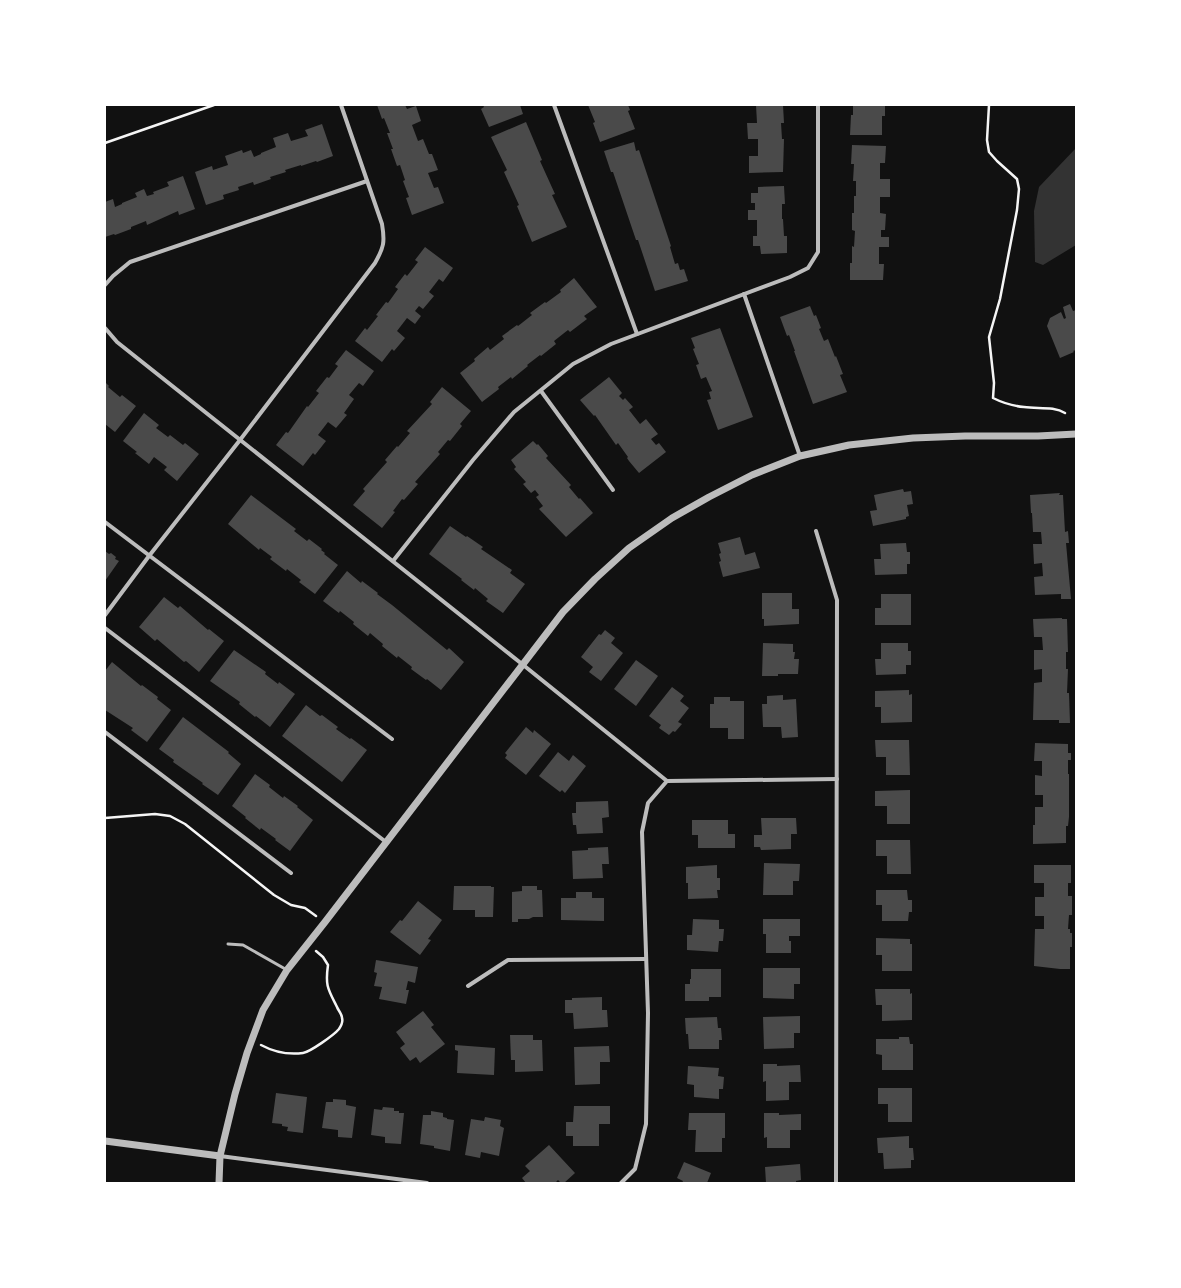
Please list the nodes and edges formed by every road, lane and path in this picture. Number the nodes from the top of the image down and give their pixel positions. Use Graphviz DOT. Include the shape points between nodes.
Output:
graph roads {
  1 [pos="214,105"];
  2 [pos="341,105"];
  3 [pos="554,105"];
  4 [pos="818,105"];
  5 [pos="989,105"];
  6 [pos="105,143"];
  7 [pos="367,181"];
  8 [pos="105,285"];
  9 [pos="744,294"];
  10 [pos="105,328"];
  11 [pos="637,334"];
  12 [pos="541,391"];
  13 [pos="1065,413"];
  14 [pos="1076,434"];
  15 [pos="240,440"];
  16 [pos="800,456"];
  17 [pos="613,490"];
  18 [pos="105,522"];
  19 [pos="816,531"];
  20 [pos="149,556"];
  21 [pos="393,562"];
  22 [pos="105,615"];
  23 [pos="105,628"];
  24 [pos="522,664"];
  25 [pos="105,732"];
  26 [pos="392,739"];
  27 [pos="837,779"];
  28 [pos="667,781"];
  29 [pos="105,818"];
  30 [pos="386,842"];
  31 [pos="291,874"];
  32 [pos="325,922"];
  33 [pos="228,944"];
  34 [pos="308,944"];
  35 [pos="645,959"];
  36 [pos="287,970"];
  37 [pos="468,986"];
  38 [pos="252,1040"];
  39 [pos="105,1142"];
  40 [pos="220,1156"];
  41 [pos="219,1183"];
  42 [pos="427,1183"];
  43 [pos="621,1183"];
  44 [pos="836,1183"];
  1 -- 6 [label="path"];
  2 -- 7 [label="street"];
  3 -- 11 [label="street"];
  4 -- 9 [label="street" via="818,252 808,268"];
  5 -- 13 [label="path" via="989,152 1017,179 1020,189 1000,299 989,337 993,398 1025,407 1060,409"];
  7 -- 8 [label="street" via="130,262"];
  7 -- 15 [label="street" via="382,224 382,250 375,263"];
  9 -- 11 [label="street"];
  9 -- 16 [label="street"];
  10 -- 15 [label="street" via="117,342"];
  11 -- 12 [label="street" via="573,364"];
  12 -- 17 [label="street"];
  12 -- 21 [label="street" via="514,412 493,436"];
  14 -- 16 [label="street" via="913,438 849,445"];
  15 -- 20 [label="street"];
  15 -- 21 [label="street"];
  16 -- 24 [label="street" via="709,496 629,548 563,612"];
  18 -- 20 [label="street"];
  19 -- 27 [label="street" via="837,600"];
  20 -- 22 [label="street"];
  20 -- 26 [label="street"];
  21 -- 24 [label="street"];
  23 -- 30 [label="street"];
  24 -- 28 [label="street"];
  24 -- 30 [label="street"];
  25 -- 31 [label="street"];
  27 -- 28 [label="street"];
  27 -- 44 [label="street"];
  28 -- 35 [label="street" via="648,803 642,832"];
  29 -- 32 [label="path" via="156,814 170,816 185,824 274,895 291,905 305,908"];
  30 -- 32 [label="street"];
  32 -- 34 [label="street"];
  33 -- 36 [label="lane" via="243,945"];
  34 -- 36 [label="street"];
  34 -- 38 [label="path" via="328,965 327,988 342,1018 342,1024 319,1045 305,1053 277,1052"];
  35 -- 37 [label="street" via="508,960"];
  35 -- 43 [label="street" via="648,1013 646,1124 635,1169"];
  36 -- 38 [label="street" via="263,1010"];
  38 -- 40 [label="street"];
  39 -- 40 [label="street"];
  40 -- 41 [label="street"];
  40 -- 42 [label="street"];
}
